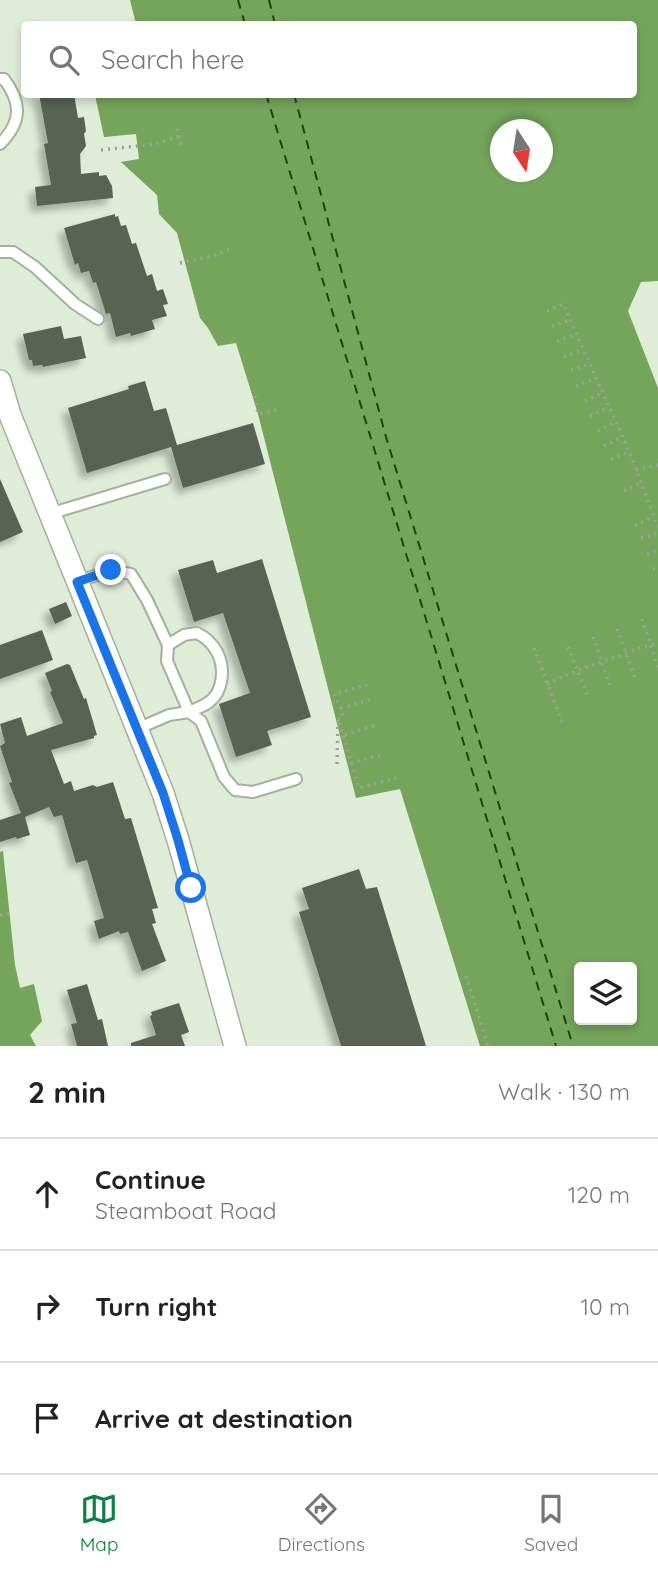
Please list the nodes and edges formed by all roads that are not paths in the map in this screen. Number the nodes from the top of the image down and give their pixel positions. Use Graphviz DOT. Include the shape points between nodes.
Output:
graph roads {
  1 [pos="0,79"];
  2 [pos="0,144"];
  3 [pos="0,253"];
  4 [pos="98,319"];
  5 [pos="0,382"];
  6 [pos="165,479"];
  7 [pos="49,513"];
  8 [pos="77,582"];
  9 [pos="168,645"];
  10 [pos="189,712"];
  11 [pos="138,729"];
  12 [pos="296,779"];
  13 [pos="235,1046"];
  1 -- 2 [label="lane" via="13,92 18,110 16,123"];
  3 -- 4 [label="lane" via="13,252"];
  5 -- 7 [label="street"];
  6 -- 7 [label="lane"];
  7 -- 8 [label="street"];
  8 -- 9 [label="lane" via="111,570 131,574"];
  8 -- 11 [label="street"];
  9 -- 10 [label="lane" via="167,661"];
  9 -- 10 [label="lane" via="197,633 218,653 220,688 209,702"];
  10 -- 11 [label="lane"];
  10 -- 12 [label="lane" via="201,721 224,777 235,790 253,792"];
  11 -- 13 [label="street" via="178,840"];
}
